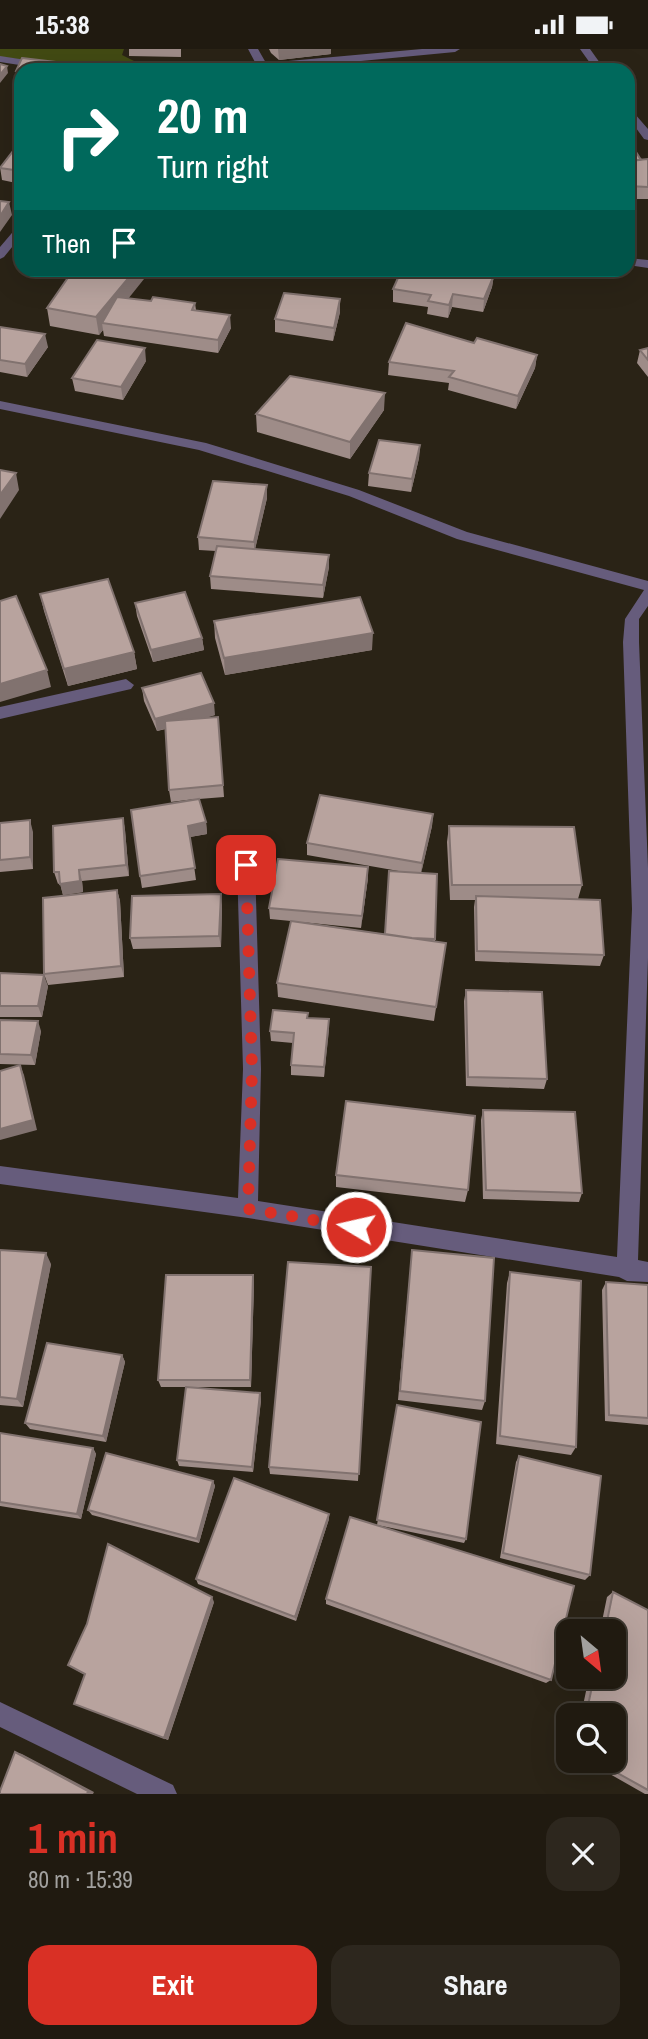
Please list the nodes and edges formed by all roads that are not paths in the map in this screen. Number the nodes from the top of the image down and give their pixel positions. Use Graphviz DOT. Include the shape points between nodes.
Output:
graph roads {
  1 [pos="456,49"];
  2 [pos="0,59"];
  3 [pos="26,63"];
  4 [pos="314,63"];
  5 [pos="635,119"];
  6 [pos="648,137"];
  7 [pos="14,238"];
  8 [pos="0,255"];
  9 [pos="0,405"];
  10 [pos="648,586"];
  11 [pos="648,593"];
  12 [pos="126,685"];
  13 [pos="0,713"];
  14 [pos="246,865"];
  15 [pos="0,1175"];
  16 [pos="248,1209"];
  17 [pos="627,1271"];
  18 [pos="648,1272"];
  19 [pos="0,1714"];
  20 [pos="164,1794"];
  1 -- 4 [label="street"];
  2 -- 3 [label="street"];
  5 -- 6 [label="street"];
  7 -- 8 [label="street"];
  9 -- 10 [label="street" via="201,446 354,493 462,536"];
  11 -- 17 [label="street" via="632,619 631,642 641,908"];
  12 -- 13 [label="street"];
  14 -- 16 [label="street" via="252,1069"];
  15 -- 16 [label="street"];
  16 -- 17 [label="street"];
  17 -- 18 [label="street"];
  19 -- 20 [label="street"];
}
